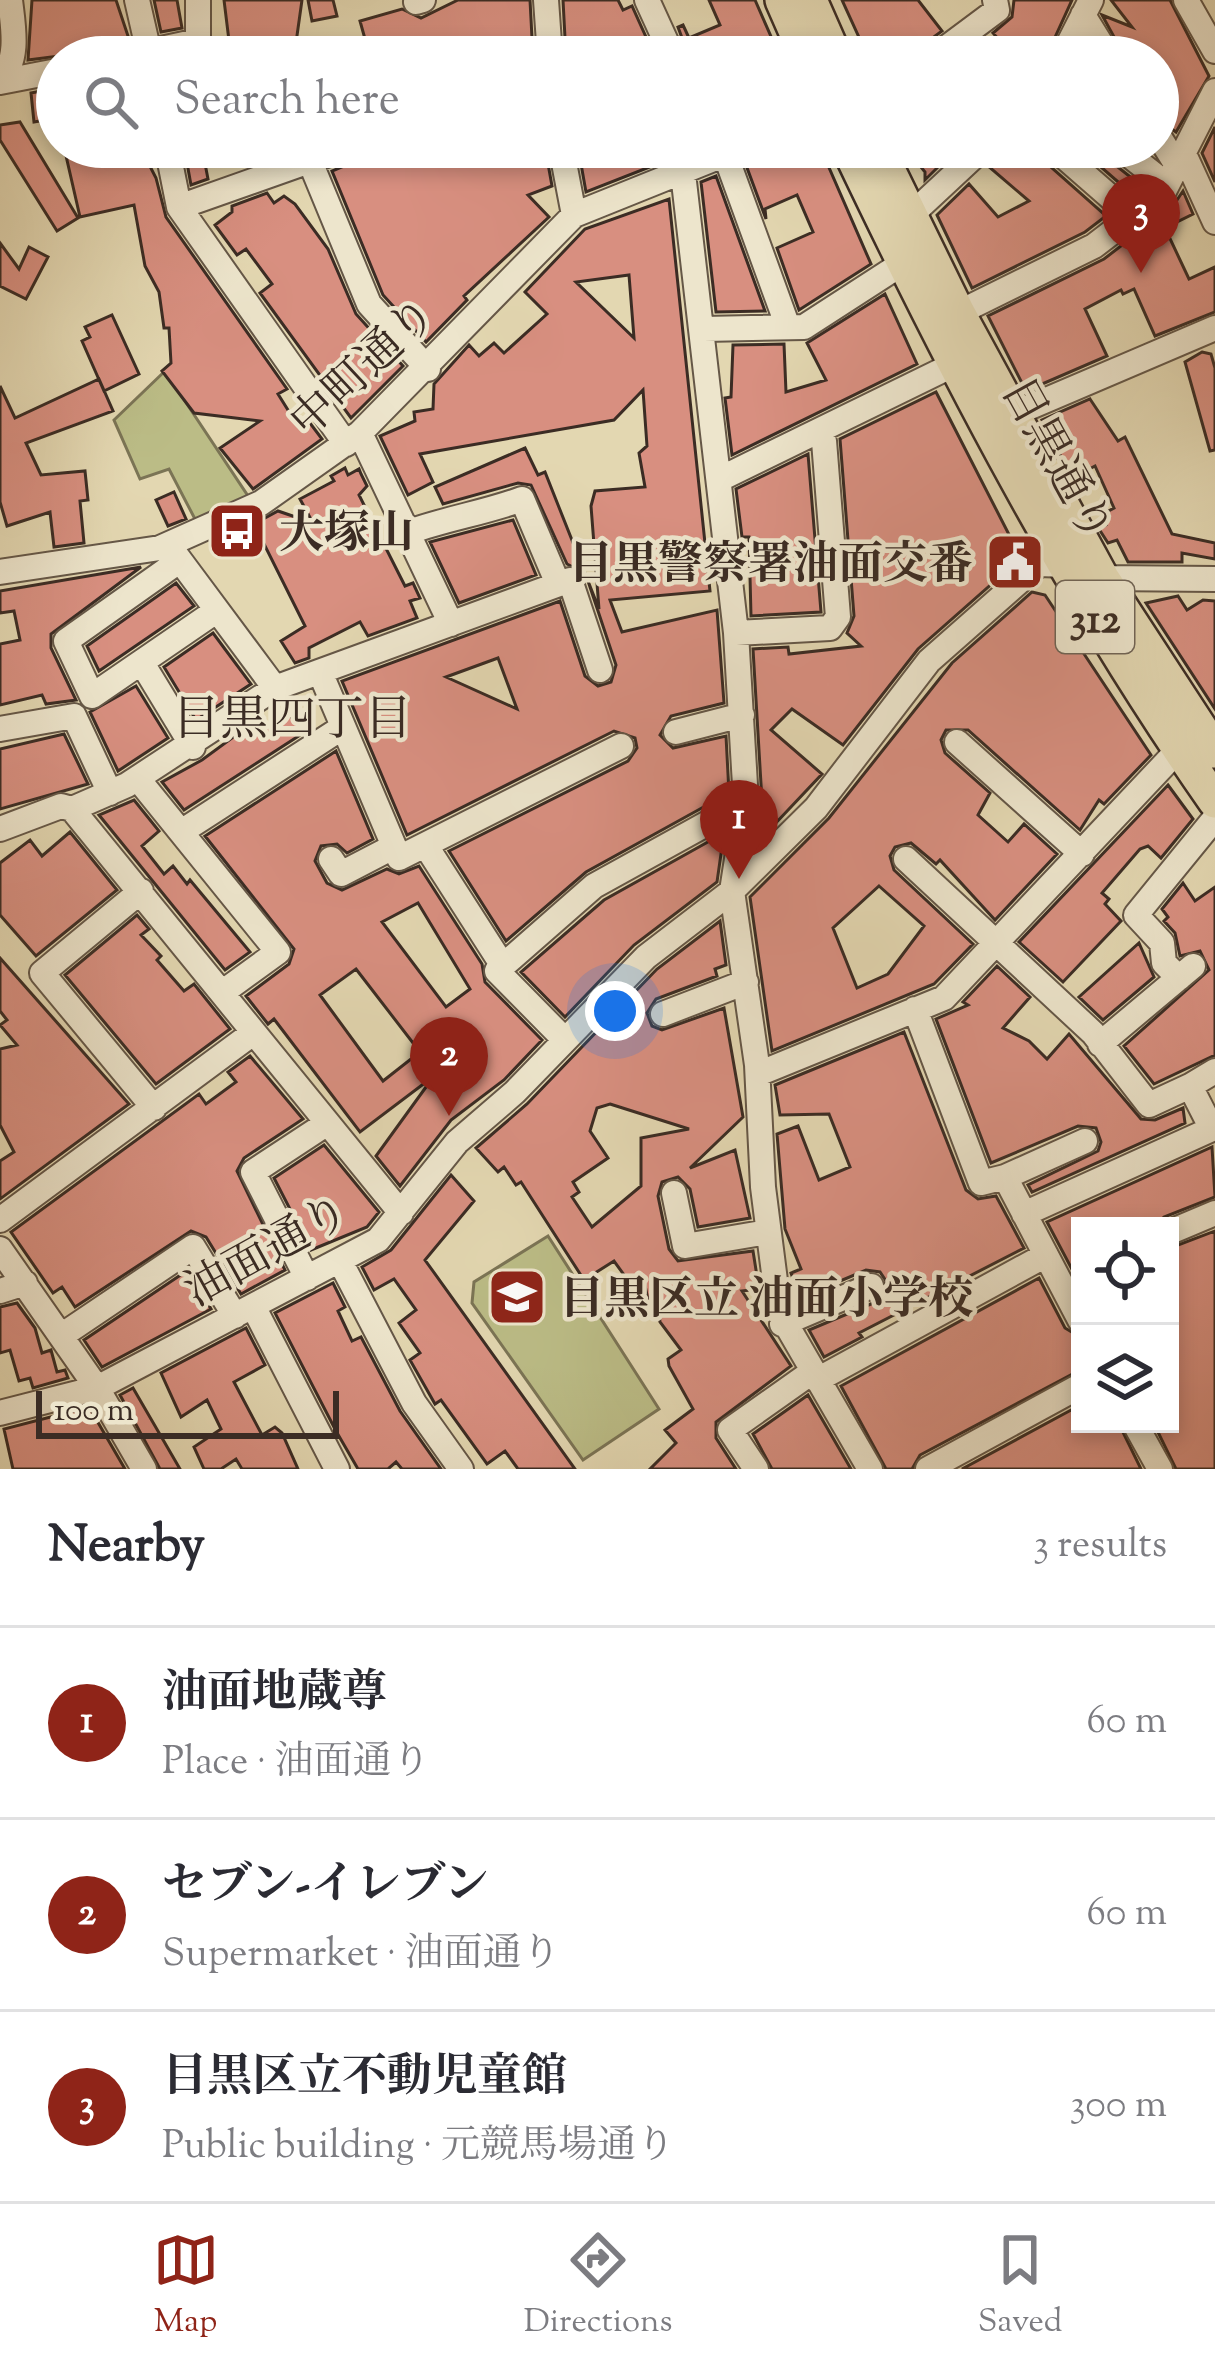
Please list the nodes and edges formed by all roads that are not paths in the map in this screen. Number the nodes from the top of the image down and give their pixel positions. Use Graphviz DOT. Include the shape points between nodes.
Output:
graph roads {
  1 [pos="10,0"];
  2 [pos="137,0"];
  3 [pos="198,0"];
  4 [pos="546,0"];
  5 [pos="647,0"];
  6 [pos="782,0"];
  7 [pos="810,0"];
  8 [pos="995,0"];
  9 [pos="1186,0"];
  10 [pos="1087,8"];
  11 [pos="140,36"];
  12 [pos="198,36"];
  13 [pos="549,36"];
  14 [pos="663,36"];
  15 [pos="798,36"];
  16 [pos="826,36"];
  17 [pos="962,36"];
  18 [pos="1073,36"];
  19 [pos="1100,36"];
  20 [pos="1215,51"];
  21 [pos="36,75"];
  22 [pos="0,81"];
  23 [pos="1215,91"];
  24 [pos="1179,163"];
  25 [pos="171,168"];
  26 [pos="285,168"];
  27 [pos="313,168"];
  28 [pos="565,168"];
  29 [pos="665,168"];
  30 [pos="684,168"];
  31 [pos="739,168"];
  32 [pos="858,168"];
  33 [pos="888,168"];
  34 [pos="961,168"];
  35 [pos="1077,168"];
  36 [pos="1176,169"];
  37 [pos="179,207"];
  38 [pos="574,215"];
  39 [pos="911,215"];
  40 [pos="1132,216"];
  41 [pos="1215,222"];
  42 [pos="903,263"];
  43 [pos="958,313"];
  44 [pos="788,327"];
  45 [pos="1215,328"];
  46 [pos="704,329"];
  47 [pos="955,364"];
  48 [pos="428,369"];
  49 [pos="1000,420"];
  50 [pos="818,432"];
  51 [pos="353,439"];
  52 [pos="722,478"];
  53 [pos="409,532"];
  54 [pos="174,553"];
  55 [pos="1067,565"];
  56 [pos="0,572"];
  57 [pos="1102,578"];
  58 [pos="1215,580"];
  59 [pos="564,582"];
  60 [pos="216,611"];
  61 [pos="451,624"];
  62 [pos="736,634"];
  63 [pos="142,664"];
  64 [pos="599,670"];
  65 [pos="320,673"];
  66 [pos="275,688"];
  67 [pos="742,715"];
  68 [pos="0,729"];
  69 [pos="340,729"];
  70 [pos="676,732"];
  71 [pos="957,742"];
  72 [pos="621,746"];
  73 [pos="193,747"];
  74 [pos="1179,749"];
  75 [pos="1215,751"];
  76 [pos="138,778"];
  77 [pos="110,793"];
  78 [pos="1215,801"];
  79 [pos="746,802"];
  80 [pos="72,809"];
  81 [pos="1215,818"];
  82 [pos="0,829"];
  83 [pos="181,832"];
  84 [pos="426,846"];
  85 [pos="391,848"];
  86 [pos="1082,854"];
  87 [pos="331,859"];
  88 [pos="906,859"];
  89 [pos="141,891"];
  90 [pos="732,891"];
  91 [pos="997,943"];
  92 [pos="503,966"];
  93 [pos="746,982"];
  94 [pos="223,992"];
  95 [pos="915,1009"];
  96 [pos="663,1014"];
  97 [pos="253,1034"];
  98 [pos="564,1039"];
  99 [pos="1100,1044"];
  100 [pos="1215,1071"];
  101 [pos="758,1074"];
  102 [pos="1190,1086"];
  103 [pos="154,1108"];
  104 [pos="326,1124"];
  105 [pos="1214,1130"];
  106 [pos="1085,1142"];
  107 [pos="1005,1177"];
  108 [pos="674,1192"];
  109 [pos="401,1213"];
  110 [pos="1215,1213"];
  111 [pos="1024,1214"];
  112 [pos="0,1220"];
  113 [pos="1179,1228"];
  114 [pos="768,1232"];
  115 [pos="0,1249"];
  116 [pos="1046,1255"];
  117 [pos="340,1261"];
  118 [pos="307,1278"];
  119 [pos="871,1286"];
  120 [pos="12,1287"];
  121 [pos="1071,1303"];
  122 [pos="244,1311"];
  123 [pos="782,1324"];
  124 [pos="61,1336"];
  125 [pos="814,1376"];
  126 [pos="97,1388"];
  127 [pos="1071,1391"];
  128 [pos="0,1413"];
  129 [pos="1140,1433"];
  130 [pos="144,1469"];
  131 [pos="337,1469"];
  132 [pos="461,1469"];
  133 [pos="756,1469"];
  134 [pos="870,1469"];
  135 [pos="928,1469"];
  136 [pos="1160,1469"];
  1 -- 22 [label="street" via="14,38"];
  2 -- 11 [label="street"];
  3 -- 12 [label="street"];
  4 -- 13 [label="street"];
  5 -- 14 [label="street"];
  6 -- 15 [label="main road"];
  7 -- 16 [label="main road"];
  8 -- 17 [label="street" via="997,10"];
  9 -- 20 [label="street"];
  10 -- 18 [label="street"];
  10 -- 19 [label="street"];
  21 -- 22 [label="street"];
  23 -- 24 [label="street"];
  25 -- 37 [label="street"];
  26 -- 37 [label="street"];
  27 -- 48 [label="street" via="369,304"];
  28 -- 38 [label="street"];
  29 -- 38 [label="street, 中町通り"];
  30 -- 46 [label="street"];
  31 -- 44 [label="street"];
  32 -- 42 [label="main road, 目黒通り / 312"];
  33 -- 39 [label="main road, 目黒通り / 312"];
  34 -- 39 [label="street"];
  35 -- 40 [label="street"];
  36 -- 40 [label="street"];
  36 -- 41 [label="street"];
  37 -- 51 [label="street"];
  38 -- 48 [label="street, 中町通り"];
  39 -- 43 [label="main road, 目黒通り / 312"];
  40 -- 43 [label="street" via="1094,245"];
  42 -- 44 [label="street" via="804,327"];
  42 -- 47 [label="main road, 目黒通り / 312"];
  43 -- 49 [label="main road, 目黒通り / 312"];
  44 -- 46 [label="street"];
  45 -- 49 [label="street"];
  46 -- 52 [label="street"];
  47 -- 49 [label="main road, 目黒通り / 312"];
  47 -- 50 [label="street"];
  48 -- 51 [label="street, 中町通り"];
  49 -- 55 [label="main road, 目黒通り / 312"];
  49 -- 57 [label="main road, 目黒通り / 312"];
  50 -- 52 [label="street"];
  50 -- 62 [label="street" via="838,617 830,628"];
  51 -- 53 [label="street"];
  51 -- 54 [label="street, 中町通り"];
  52 -- 62 [label="street"];
  53 -- 59 [label="street" via="522,499"];
  53 -- 61 [label="street"];
  54 -- 56 [label="street, 中町通り"];
  54 -- 60 [label="street"];
  54 -- 63 [label="street" via="66,641 92,696"];
  55 -- 57 [label="street"];
  55 -- 74 [label="main road, 目黒通り / 312"];
  55 -- 90 [label="street, 油面通り" via="1039,564 929,661 830,794"];
  57 -- 58 [label="street"];
  57 -- 75 [label="main road, 目黒通り / 312"];
  59 -- 61 [label="street"];
  59 -- 64 [label="street"];
  60 -- 63 [label="street"];
  60 -- 66 [label="street"];
  61 -- 65 [label="street"];
  62 -- 67 [label="street"];
  63 -- 73 [label="street"];
  65 -- 66 [label="street"];
  65 -- 69 [label="street"];
  66 -- 73 [label="street"];
  67 -- 70 [label="street"];
  67 -- 79 [label="street"];
  68 -- 77 [label="street" via="74,716"];
  69 -- 83 [label="street"];
  69 -- 85 [label="street"];
  71 -- 86 [label="street"];
  72 -- 84 [label="street"];
  73 -- 76 [label="street"];
  74 -- 78 [label="main road, 目黒通り / 312"];
  74 -- 86 [label="street"];
  76 -- 77 [label="street"];
  76 -- 83 [label="street"];
  77 -- 80 [label="street"];
  79 -- 90 [label="street"];
  79 -- 92 [label="street" via="594,886"];
  80 -- 82 [label="street"];
  80 -- 89 [label="street"];
  81 -- 99 [label="street" via="1136,915 1162,943 1164,963 1186,972"];
  83 -- 94 [label="street" via="278,952"];
  84 -- 85 [label="street" via="399,858"];
  84 -- 92 [label="street"];
  85 -- 87 [label="street" via="341,874"];
  86 -- 91 [label="street"];
  88 -- 91 [label="street"];
  89 -- 94 [label="street"];
  89 -- 103 [label="street" via="42,973"];
  90 -- 93 [label="street"];
  90 -- 98 [label="street, 油面通り" via="646,957"];
  91 -- 95 [label="street" via="944,998"];
  91 -- 99 [label="street"];
  92 -- 98 [label="street" via="497,971 508,987"];
  93 -- 96 [label="street"];
  93 -- 101 [label="street"];
  94 -- 97 [label="street"];
  95 -- 101 [label="street"];
  95 -- 107 [label="street" via="981,1183"];
  97 -- 103 [label="street"];
  97 -- 104 [label="street"];
  98 -- 109 [label="street, 油面通り" via="458,1142"];
  99 -- 102 [label="street" via="1149,1106"];
  100 -- 102 [label="street"];
  101 -- 114 [label="street"];
  102 -- 105 [label="street"];
  103 -- 112 [label="street"];
  104 -- 109 [label="street"];
  104 -- 118 [label="street" via="253,1172"];
  105 -- 111 [label="street"];
  106 -- 107 [label="street"];
  107 -- 111 [label="street"];
  108 -- 114 [label="street" via="685,1246"];
  109 -- 117 [label="street, 油面通り" via="379,1240"];
  110 -- 113 [label="street"];
  111 -- 116 [label="street"];
  114 -- 123 [label="street"];
  115 -- 120 [label="street"];
  116 -- 121 [label="street"];
  116 -- 125 [label="street"];
  117 -- 118 [label="street, 油面通り"];
  117 -- 132 [label="street" via="414,1402"];
  118 -- 122 [label="street, 油面通り"];
  119 -- 123 [label="street"];
  120 -- 124 [label="street"];
  122 -- 124 [label="street" via="193,1247"];
  122 -- 126 [label="street, 油面通り"];
  122 -- 131 [label="street"];
  123 -- 125 [label="street"];
  124 -- 126 [label="street"];
  125 -- 133 [label="street" via="730,1430"];
  125 -- 134 [label="street"];
  126 -- 128 [label="street, 油面通り"];
  126 -- 130 [label="street"];
  127 -- 135 [label="street"];
  129 -- 136 [label="street"];
}
